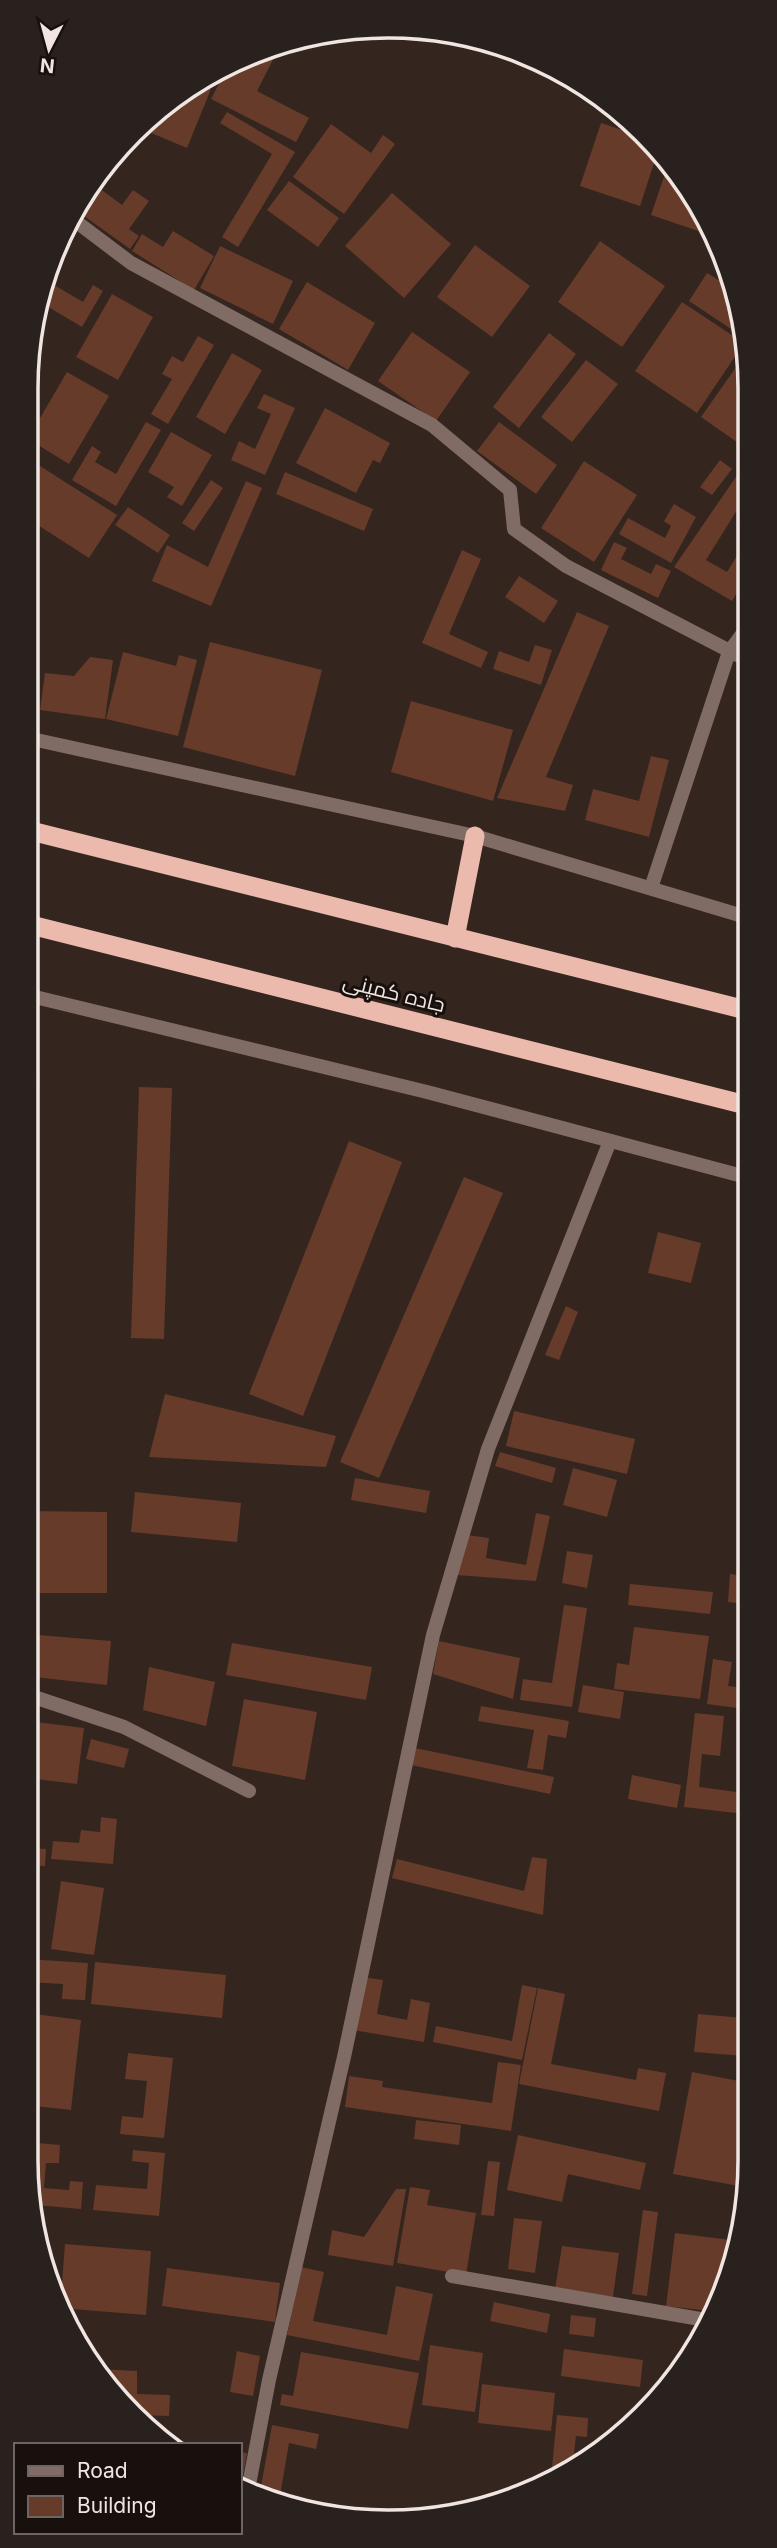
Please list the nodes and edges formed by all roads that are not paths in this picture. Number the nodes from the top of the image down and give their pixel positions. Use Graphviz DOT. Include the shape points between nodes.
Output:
graph roads {
  1 [pos="80,224"];
  2 [pos="738,640"];
  3 [pos="729,652"];
  4 [pos="738,656"];
  5 [pos="38,740"];
  6 [pos="38,833"];
  7 [pos="475,836"];
  8 [pos="651,888"];
  9 [pos="738,914"];
  10 [pos="38,927"];
  11 [pos="455,938"];
  12 [pos="38,998"];
  13 [pos="738,1008"];
  14 [pos="738,1103"];
  15 [pos="610,1141"];
  16 [pos="738,1175"];
  17 [pos="38,1698"];
  18 [pos="248,1791"];
  19 [pos="452,2276"];
  20 [pos="700,2319"];
  21 [pos="250,2481"];
  1 -- 3 [label="street" via="131,263 432,425 510,490 514,529 566,566"];
  2 -- 3 [label="street"];
  3 -- 4 [label="street"];
  3 -- 8 [label="street"];
  5 -- 7 [label="street"];
  6 -- 11 [label="highway"];
  7 -- 8 [label="street"];
  7 -- 11 [label="highway"];
  8 -- 9 [label="street"];
  10 -- 14 [label="highway, جاده کمپنی"];
  11 -- 13 [label="highway"];
  12 -- 15 [label="street"];
  15 -- 16 [label="street"];
  15 -- 21 [label="street" via="488,1449 433,1635"];
  17 -- 18 [label="street" via="124,1727"];
  19 -- 20 [label="street"];
}
